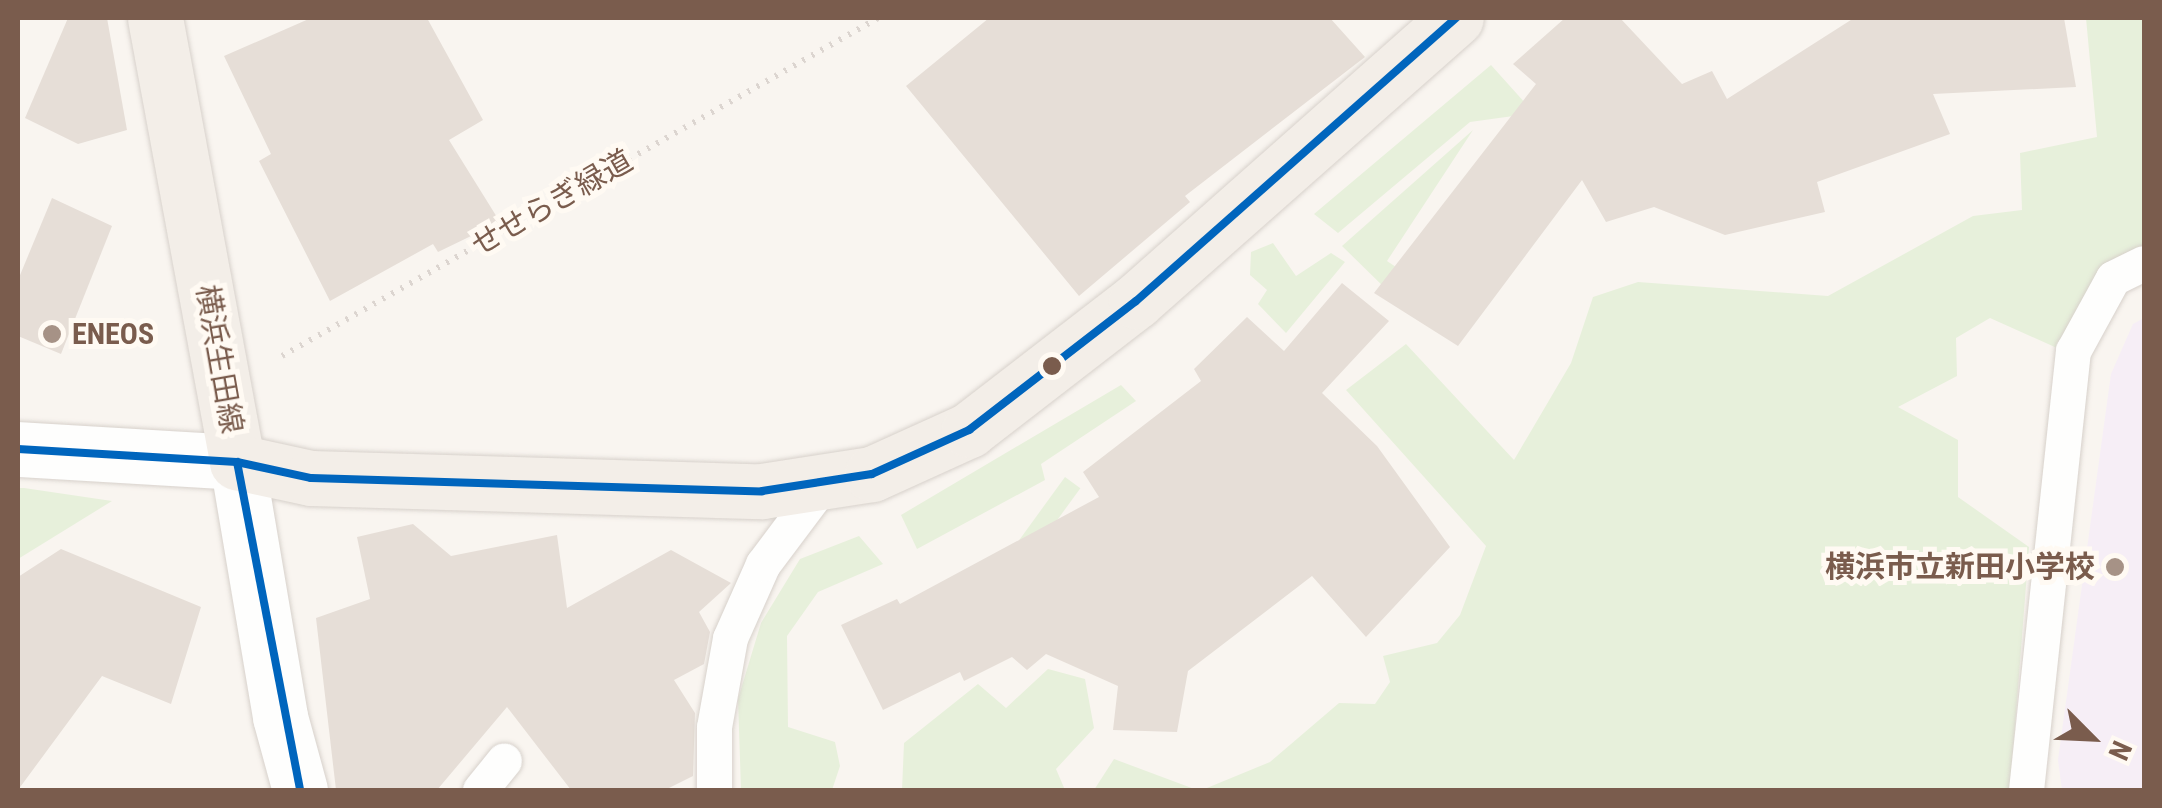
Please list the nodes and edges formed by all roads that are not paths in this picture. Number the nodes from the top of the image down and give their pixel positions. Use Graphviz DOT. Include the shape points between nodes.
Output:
graph roads {
  1 [pos="155,18"];
  2 [pos="1456,18"];
  3 [pos="2144,263"];
  4 [pos="18,449"];
  5 [pos="237,462"];
  6 [pos="820,488"];
  7 [pos="504,760"];
  8 [pos="300,790"];
  9 [pos="480,790"];
  10 [pos="714,790"];
  11 [pos="2026,790"];
  1 -- 5 [label="main road, 横浜生田線"];
  2 -- 6 [label="main road, 横浜生田線" via="1136,301 969,430 872,474"];
  3 -- 11 [label="lane" via="2113,278 2073,351"];
  4 -- 5 [label="street"];
  5 -- 6 [label="main road, 横浜生田線" via="312,478"];
  5 -- 8 [label="street" via="280,717"];
  6 -- 10 [label="lane" via="763,564 730,638 714,727"];
  7 -- 9 [label="lane"];
}
